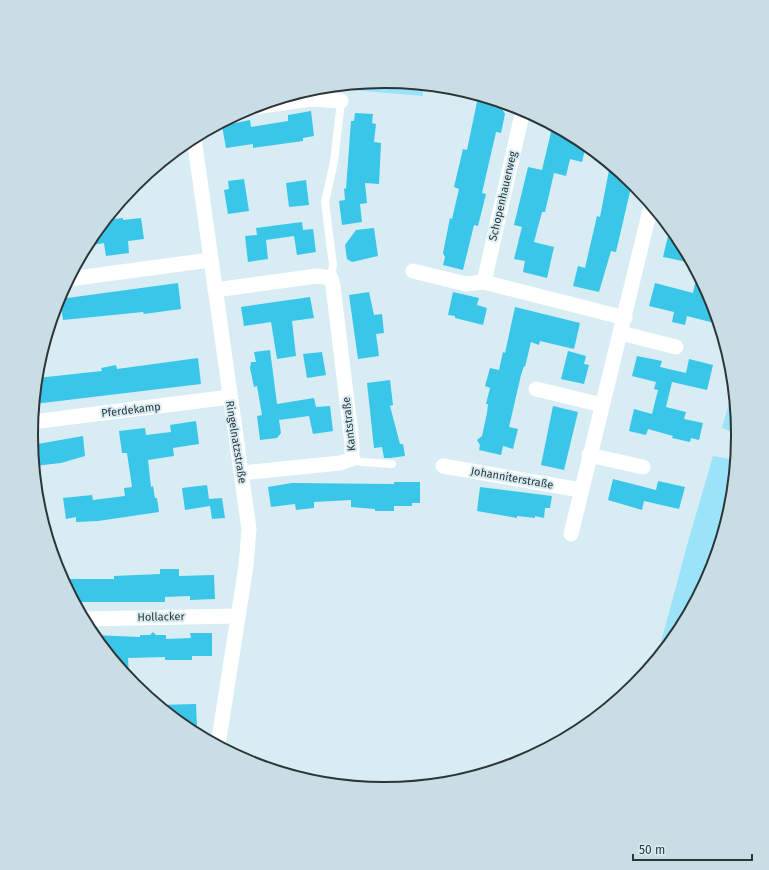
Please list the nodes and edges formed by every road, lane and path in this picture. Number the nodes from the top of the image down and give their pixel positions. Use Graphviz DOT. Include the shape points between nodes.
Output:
graph roads {
  1 [pos="341,101"];
  2 [pos="285,103"];
  3 [pos="521,117"];
  4 [pos="195,145"];
  5 [pos="653,216"];
  6 [pos="210,260"];
  7 [pos="413,271"];
  8 [pos="76,278"];
  9 [pos="331,278"];
  10 [pos="484,282"];
  11 [pos="215,290"];
  12 [pos="625,318"];
  13 [pos="621,333"];
  14 [pos="676,347"];
  15 [pos="536,389"];
  16 [pos="230,397"];
  17 [pos="602,405"];
  18 [pos="39,421"];
  19 [pos="589,455"];
  20 [pos="352,458"];
  21 [pos="392,464"];
  22 [pos="443,466"];
  23 [pos="643,467"];
  24 [pos="241,473"];
  25 [pos="581,490"];
  26 [pos="571,534"];
  27 [pos="238,616"];
  28 [pos="90,618"];
  29 [pos="218,739"];
  1 -- 2 [label="street" via="311,100"];
  1 -- 9 [label="lane, Kantstraße" via="331,179 325,202 333,265"];
  3 -- 10 [label="street, Schopenhauerweg"];
  4 -- 6 [label="street, Ringelnatzstraße"];
  5 -- 12 [label="street"];
  6 -- 8 [label="street"];
  6 -- 11 [label="street, Ringelnatzstraße"];
  7 -- 10 [label="street" via="466,284"];
  9 -- 11 [label="street" via="317,276"];
  9 -- 20 [label="street, Kantstraße"];
  10 -- 12 [label="street"];
  11 -- 16 [label="street, Ringelnatzstraße"];
  12 -- 13 [label="street"];
  13 -- 14 [label="street"];
  13 -- 17 [label="street"];
  15 -- 17 [label="street"];
  16 -- 18 [label="street, Pferdekamp"];
  16 -- 24 [label="street, Ringelnatzstraße"];
  17 -- 19 [label="street"];
  19 -- 23 [label="street"];
  19 -- 25 [label="street"];
  20 -- 21 [label="lane" via="361,462"];
  20 -- 24 [label="street, Kantstraße" via="340,463"];
  22 -- 25 [label="street, Johanniterstraße"];
  24 -- 27 [label="street, Ringelnatzstraße" via="249,529"];
  25 -- 26 [label="street"];
  27 -- 28 [label="street, Hollacker"];
  27 -- 29 [label="street, Ringelnatzstraße"];
}
